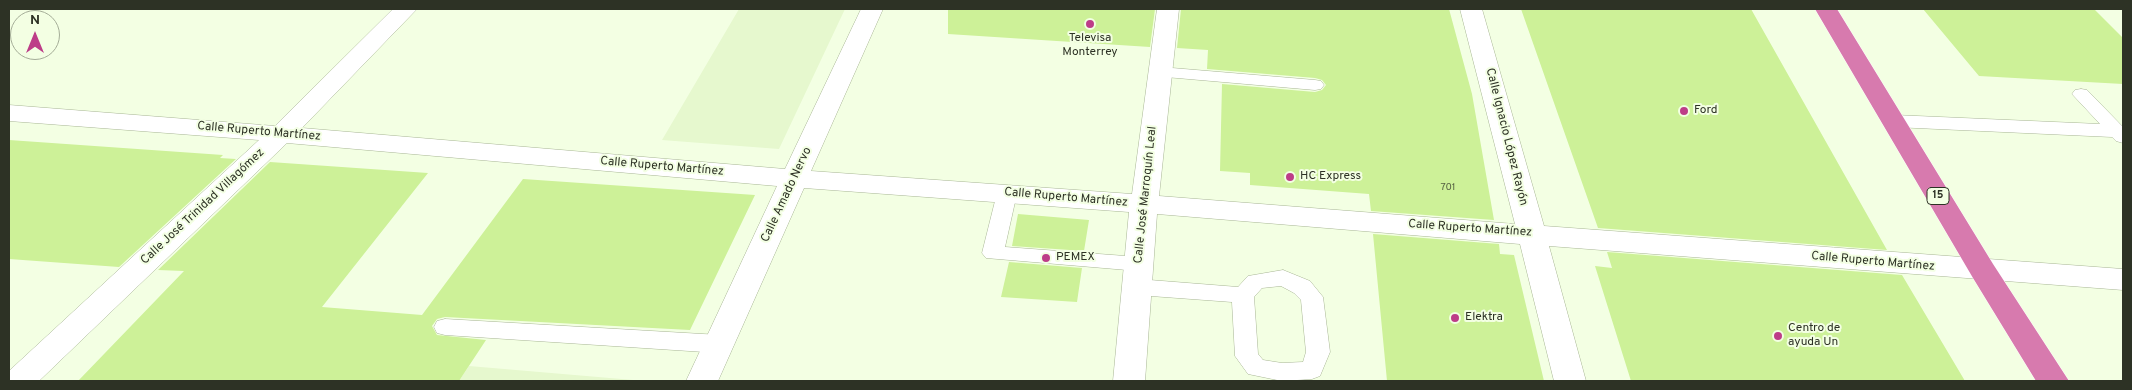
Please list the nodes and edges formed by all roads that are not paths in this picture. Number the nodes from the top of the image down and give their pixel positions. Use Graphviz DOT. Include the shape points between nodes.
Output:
graph roads {
  1 [pos="406,9"];
  2 [pos="872,9"];
  3 [pos="1168,9"];
  4 [pos="1471,9"];
  5 [pos="1826,9"];
  6 [pos="1160,72"];
  7 [pos="1315,85"];
  8 [pos="2081,94"];
  9 [pos="9,114"];
  10 [pos="1894,121"];
  11 [pos="281,134"];
  12 [pos="2120,134"];
  13 [pos="795,179"];
  14 [pos="1007,193"];
  15 [pos="1144,204"];
  16 [pos="1531,234"];
  17 [pos="1983,271"];
  18 [pos="1138,275"];
  19 [pos="2123,280"];
  20 [pos="1243,295"];
  21 [pos="445,327"];
  22 [pos="720,344"];
  23 [pos="19,381"];
  24 [pos="702,381"];
  25 [pos="1130,381"];
  26 [pos="1570,381"];
  27 [pos="2053,381"];
  1 -- 11 [label="street, Calle José Trinidad Villagómez"];
  2 -- 13 [label="street, Calle Amado Nervo"];
  3 -- 6 [label="street, Calle José Marroquín Leal"];
  4 -- 16 [label="street, Calle Ignacio López Rayón"];
  5 -- 10 [label="highway, 15"];
  6 -- 7 [label="lane"];
  6 -- 15 [label="street, Calle José Marroquín Leal"];
  8 -- 12 [label="lane"];
  9 -- 11 [label="street, Calle Ruperto Martínez"];
  10 -- 12 [label="lane"];
  10 -- 17 [label="highway, 15"];
  11 -- 13 [label="street, Calle Ruperto Martínez"];
  11 -- 23 [label="street, Calle José Trinidad Villagómez"];
  13 -- 14 [label="street, Calle Ruperto Martínez"];
  13 -- 22 [label="street, Calle Amado Nervo"];
  14 -- 15 [label="street, Calle Ruperto Martínez"];
  14 -- 18 [label="lane" via="993,252"];
  15 -- 16 [label="street, Calle Ruperto Martínez"];
  15 -- 18 [label="street, Calle José Marroquín Leal"];
  16 -- 17 [label="street, Calle Ruperto Martínez"];
  16 -- 26 [label="street, Calle Ignacio López Rayón"];
  17 -- 19 [label="street, Calle Ruperto Martínez"];
  17 -- 27 [label="highway, 15"];
  18 -- 20 [label="lane"];
  18 -- 25 [label="street, Calle José Marroquín Leal"];
  20 -- 20 [label="lane" via="1256,281 1282,278 1302,287 1312,297 1318,352 1312,370 1282,372 1256,368 1247,356"];
  21 -- 22 [label="lane"];
  22 -- 24 [label="street, Calle Amado Nervo"];
}
